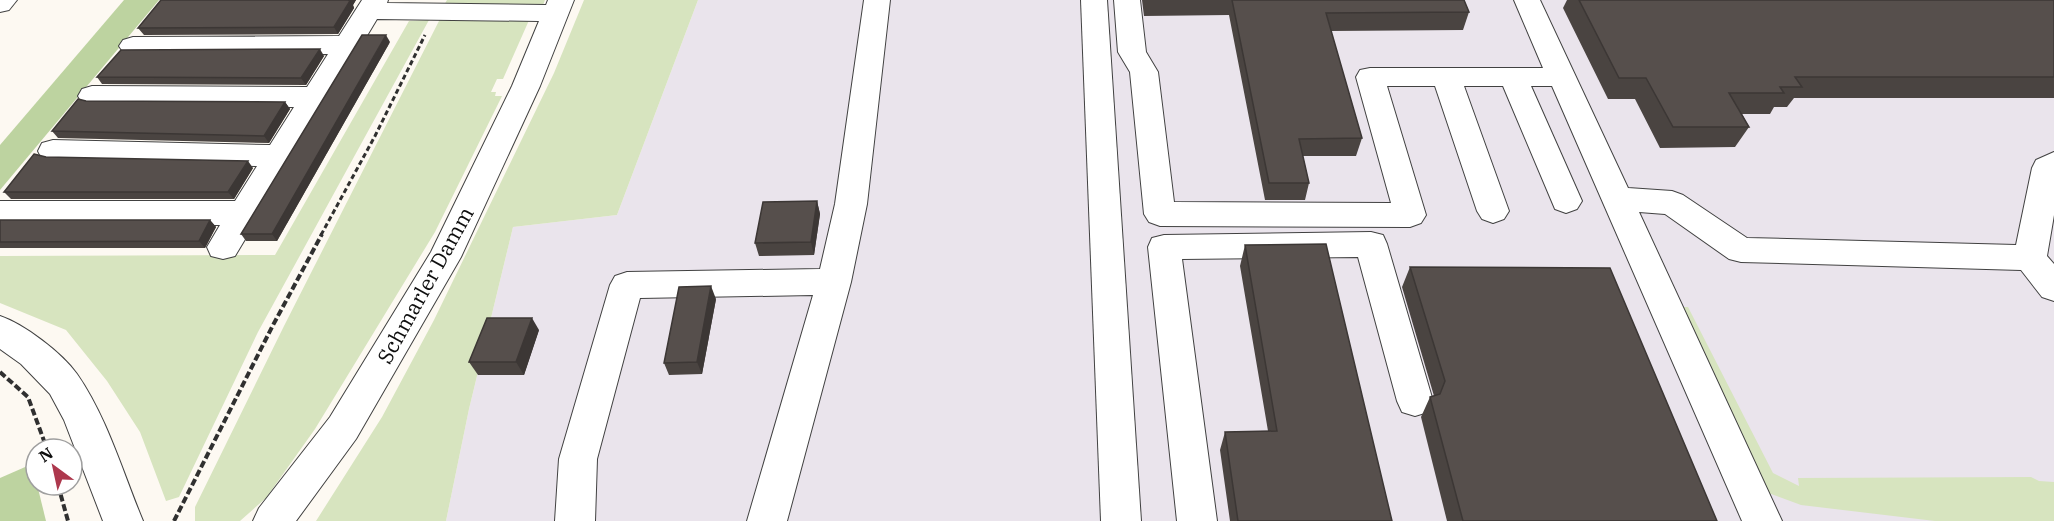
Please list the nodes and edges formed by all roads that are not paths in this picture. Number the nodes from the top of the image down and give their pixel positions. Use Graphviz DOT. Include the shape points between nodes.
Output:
graph roads {
  1 [pos="4,0"];
  2 [pos="877,0"];
  3 [pos="1095,0"];
  4 [pos="1127,0"];
  5 [pos="1527,0"];
  6 [pos="0,4"];
  7 [pos="372,6"];
  8 [pos="559,7"];
  9 [pos="347,45"];
  10 [pos="133,46"];
  11 [pos="1446,77"];
  12 [pos="1513,77"];
  13 [pos="1563,77"];
  14 [pos="92,96"];
  15 [pos="315,97"];
  16 [pos="53,152"];
  17 [pos="278,156"];
  18 [pos="2054,163"];
  19 [pos="1619,198"];
  20 [pos="1566,201"];
  21 [pos="1493,211"];
  22 [pos="0,213"];
  23 [pos="243,213"];
  24 [pos="223,247"];
  25 [pos="2030,258"];
  26 [pos="834,282"];
  27 [pos="2054,288"];
  28 [pos="0,330"];
  29 [pos="1415,402"];
  30 [pos="123,521"];
  31 [pos="273,521"];
  32 [pos="575,521"];
  33 [pos="767,521"];
  34 [pos="1121,521"];
  35 [pos="1197,521"];
  36 [pos="1762,521"];
  1 -- 6 [label="street"];
  2 -- 26 [label="street" via="851,204"];
  3 -- 34 [label="street"];
  4 -- 11 [label="street" via="1132,52 1144,72 1160,214 1410,215 1370,77"];
  5 -- 13 [label="street"];
  7 -- 8 [label="street" via="437,12"];
  7 -- 9 [label="street"];
  8 -- 31 [label="street, Schmarler Damm" via="445,257 342,428"];
  9 -- 10 [label="street"];
  9 -- 15 [label="street"];
  11 -- 12 [label="street"];
  11 -- 21 [label="street"];
  12 -- 13 [label="street"];
  12 -- 20 [label="street"];
  13 -- 19 [label="street"];
  14 -- 15 [label="street"];
  15 -- 17 [label="street"];
  16 -- 17 [label="street"];
  17 -- 23 [label="street"];
  18 -- 25 [label="street" via="2047,168"];
  19 -- 25 [label="street" via="1672,203 1741,250"];
  19 -- 36 [label="street"];
  22 -- 23 [label="street"];
  23 -- 24 [label="street"];
  25 -- 27 [label="street"];
  26 -- 32 [label="street" via="627,285 578,459"];
  26 -- 33 [label="street"];
  28 -- 30 [label="street" via="63,383 81,416"];
  29 -- 35 [label="street" via="1371,244 1164,246"];
}
